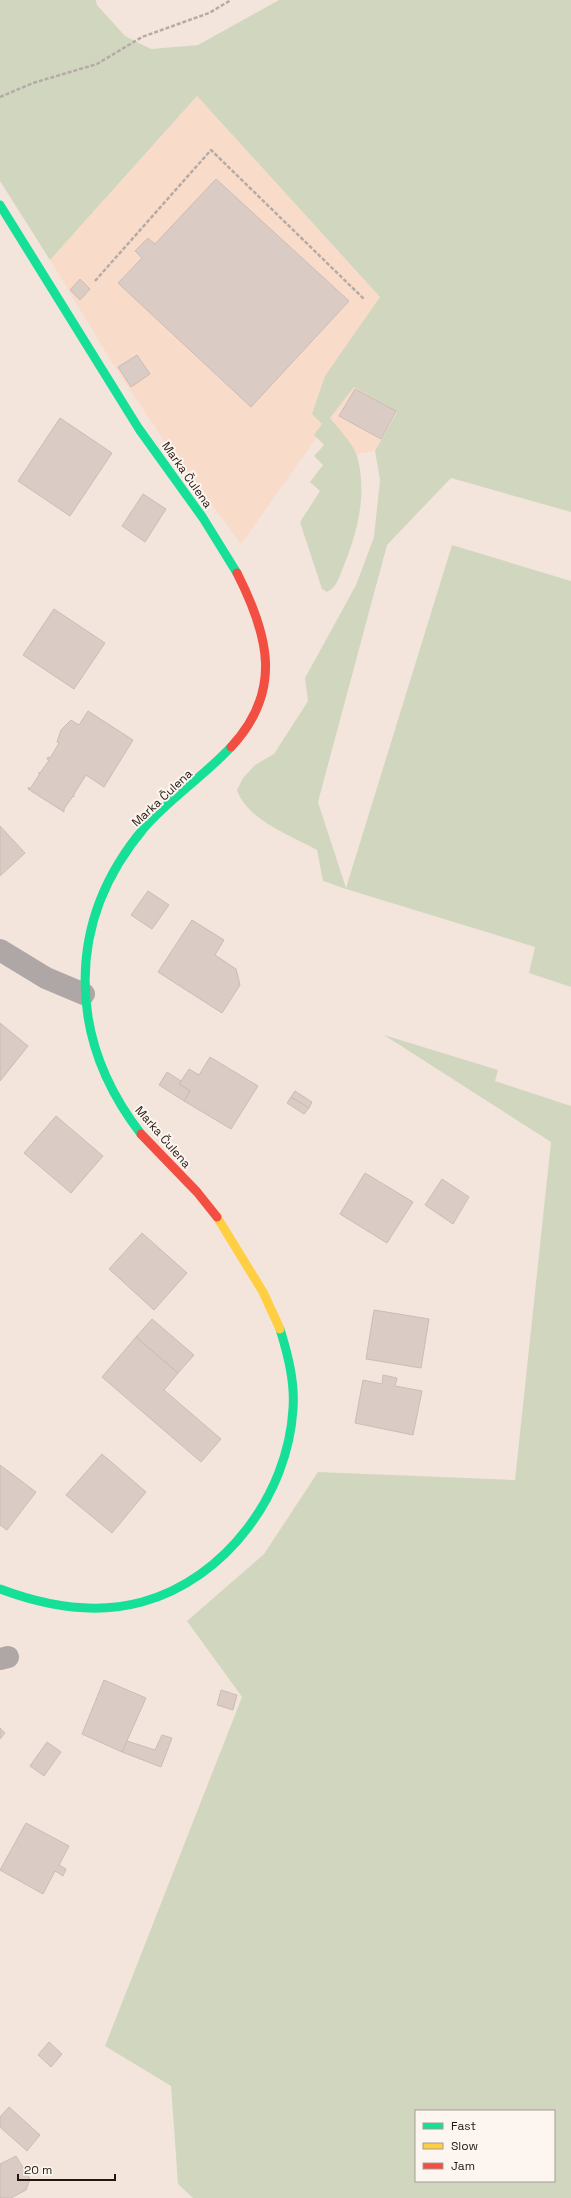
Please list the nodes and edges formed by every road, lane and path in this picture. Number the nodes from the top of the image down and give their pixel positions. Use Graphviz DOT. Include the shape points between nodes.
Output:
graph roads {
  1 [pos="231,0"];
  2 [pos="0,97"];
  3 [pos="0,205"];
  4 [pos="95,280"];
  5 [pos="365,300"];
  6 [pos="0,950"];
  7 [pos="84,994"];
  8 [pos="0,1589"];
  1 -- 2 [label="path" via="209,13 142,37 97,64 32,83"];
  3 -- 7 [label="street, Marka Čulena" via="141,431 236,568 261,630 267,664 263,695 252,720 205,775 145,827 124,857 93,922 86,960"];
  4 -- 5 [label="path" via="211,150"];
  6 -- 7 [label="street" via="46,978"];
  7 -- 8 [label="street, Marka Čulena" via="90,1033 101,1068 117,1100 139,1131 206,1204 257,1279 274,1313 286,1344 294,1378 294,1416 288,1452 261,1510 244,1534 220,1556 198,1575 173,1590 146,1601 88,1609 27,1600"];
}
